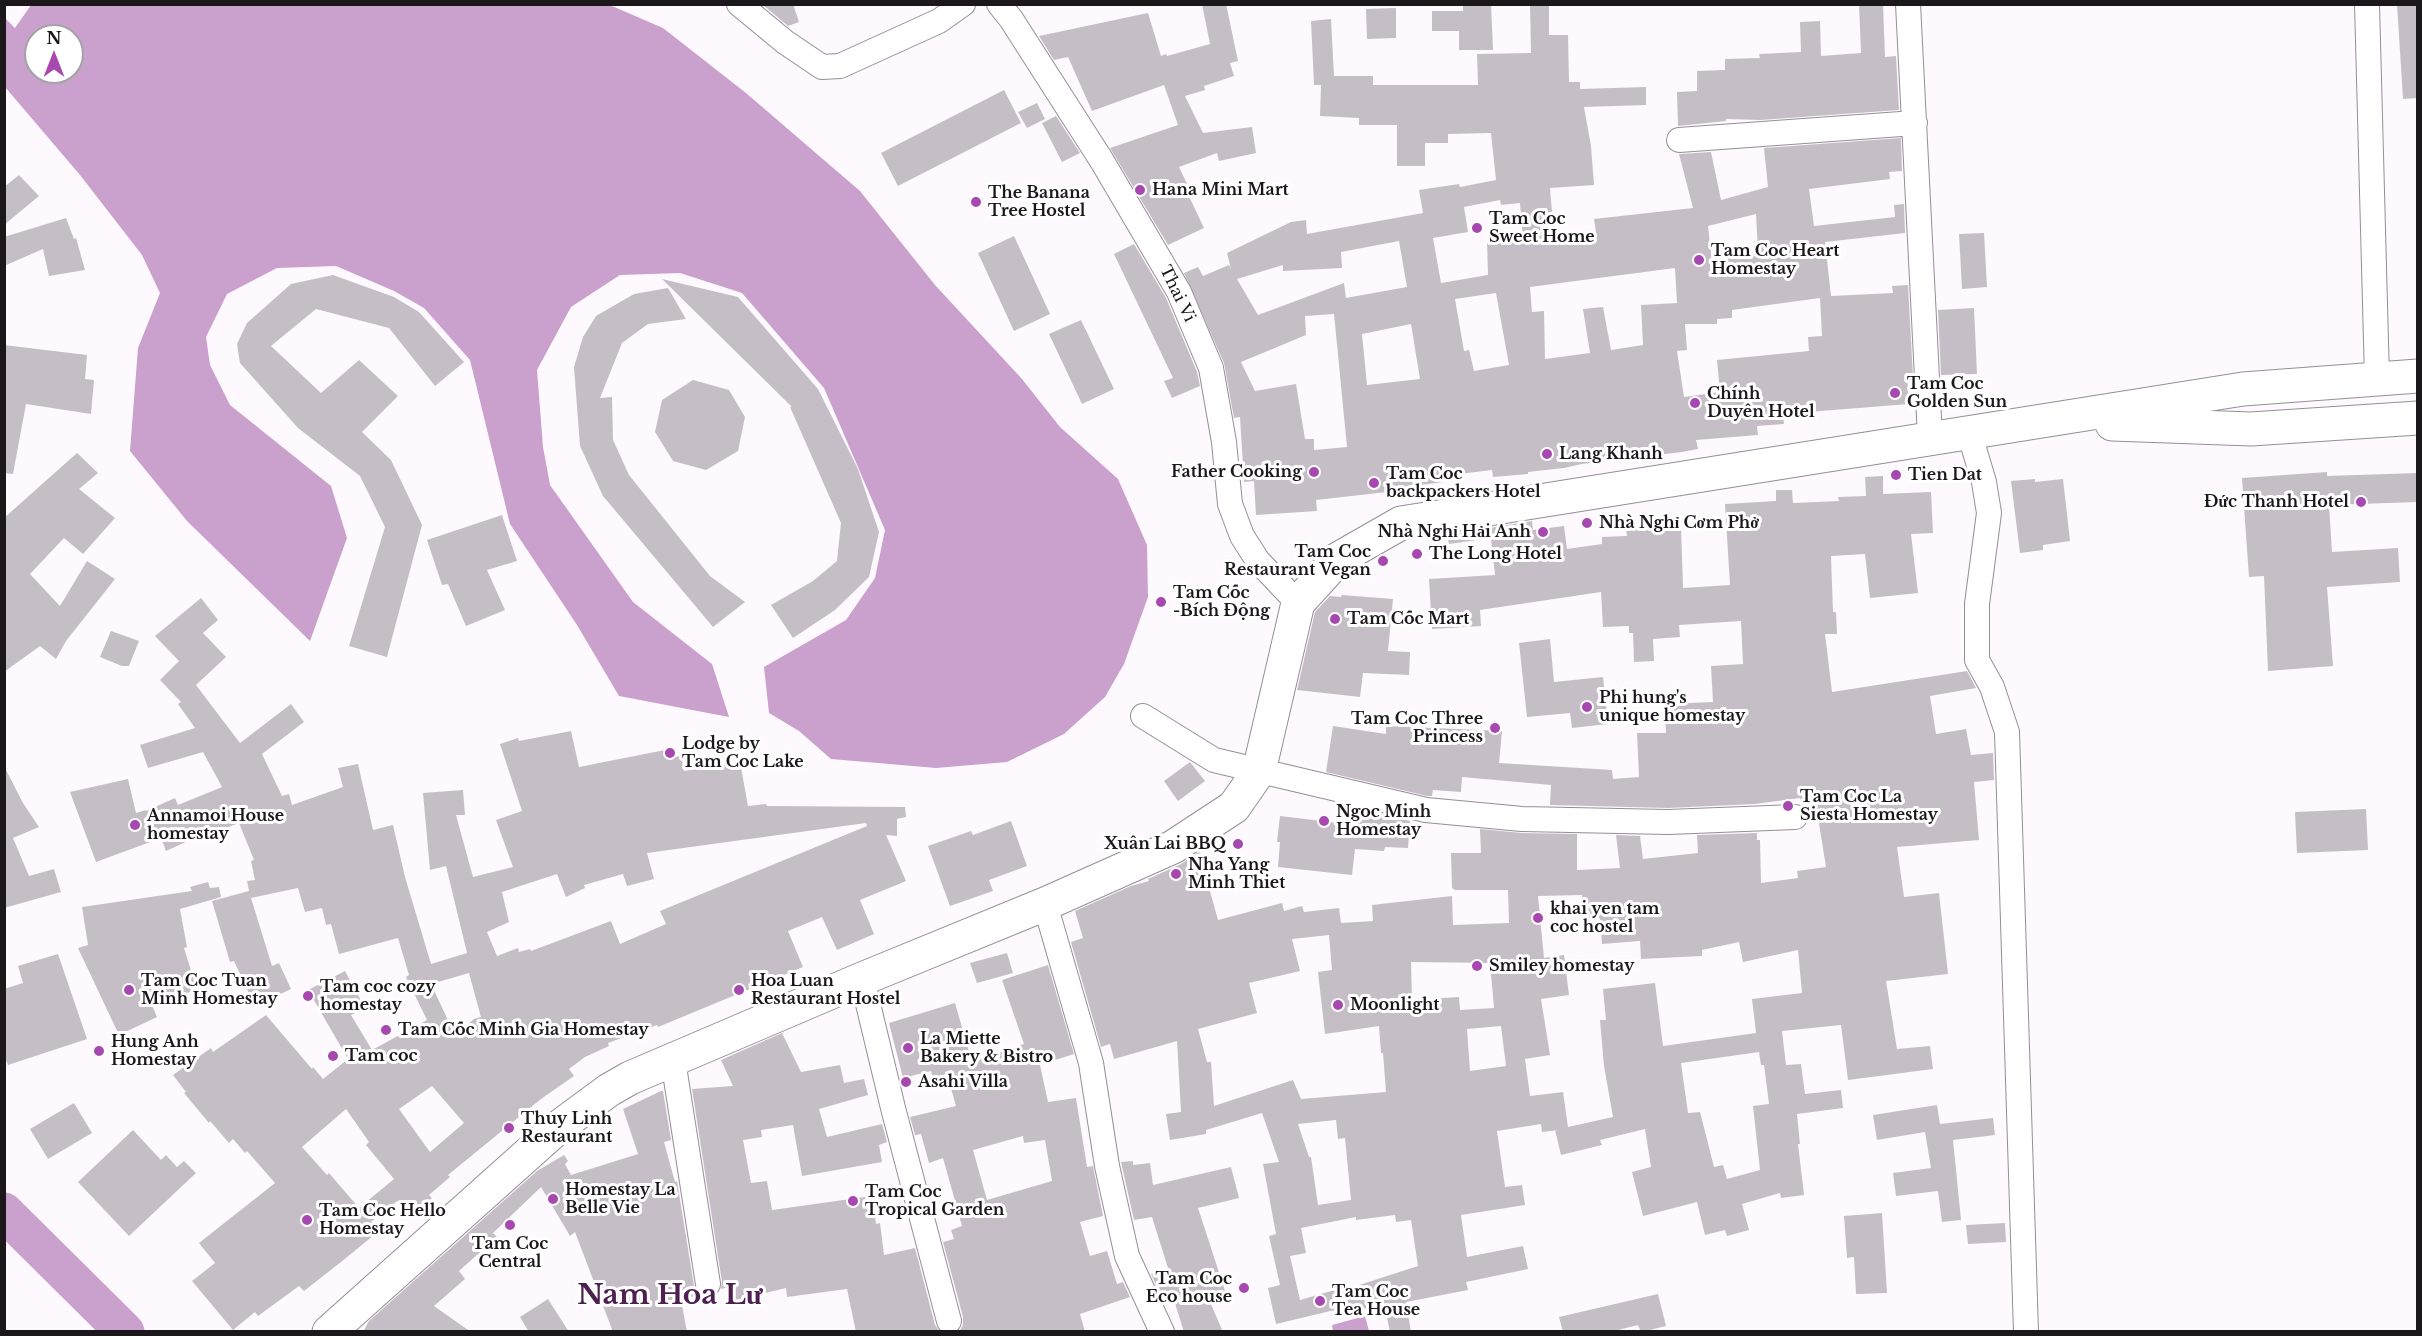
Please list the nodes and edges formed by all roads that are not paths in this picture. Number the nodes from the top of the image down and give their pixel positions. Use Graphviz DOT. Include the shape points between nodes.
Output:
graph roads {
  1 [pos="739,4"];
  2 [pos="963,4"];
  3 [pos="999,4"];
  4 [pos="1908,4"];
  5 [pos="2367,4"];
  6 [pos="1915,123"];
  7 [pos="1678,140"];
  8 [pos="2418,376"];
  9 [pos="2377,379"];
  10 [pos="2418,418"];
  11 [pos="2035,422"];
  12 [pos="1969,432"];
  13 [pos="1930,437"];
  14 [pos="1298,603"];
  15 [pos="1143,716"];
  16 [pos="1259,771"];
  17 [pos="1795,817"];
  18 [pos="1045,904"];
  19 [pos="862,978"];
  20 [pos="673,1060"];
  21 [pos="708,1284"];
  22 [pos="949,1322"];
  23 [pos="340,1329"];
  24 [pos="1162,1332"];
  25 [pos="2026,1332"];
  1 -- 2 [label="street" via="822,67 840,66 939,21"];
  3 -- 14 [label="street, Thai Vi" via="1102,161 1179,292 1211,368 1230,504 1242,536 1258,561"];
  4 -- 6 [label="street"];
  5 -- 9 [label="street"];
  6 -- 7 [label="street"];
  6 -- 13 [label="street"];
  8 -- 9 [label="main road"];
  9 -- 11 [label="main road" via="2243,389"];
  10 -- 11 [label="main road" via="2251,429"];
  11 -- 12 [label="main road"];
  12 -- 13 [label="main road"];
  12 -- 25 [label="street" via="1989,513 1977,604 1977,660 1992,687 2007,732"];
  13 -- 14 [label="main road" via="1401,523 1338,559"];
  14 -- 16 [label="main road"];
  15 -- 16 [label="street" via="1214,760"];
  16 -- 17 [label="street" via="1426,810 1501,817 1668,822"];
  16 -- 18 [label="main road" via="1234,807 1173,847"];
  18 -- 19 [label="main road"];
  18 -- 24 [label="street" via="1091,1063 1126,1256"];
  19 -- 20 [label="main road"];
  19 -- 22 [label="street"];
  20 -- 21 [label="street"];
  20 -- 23 [label="main road" via="609,1090 556,1129"];
}
